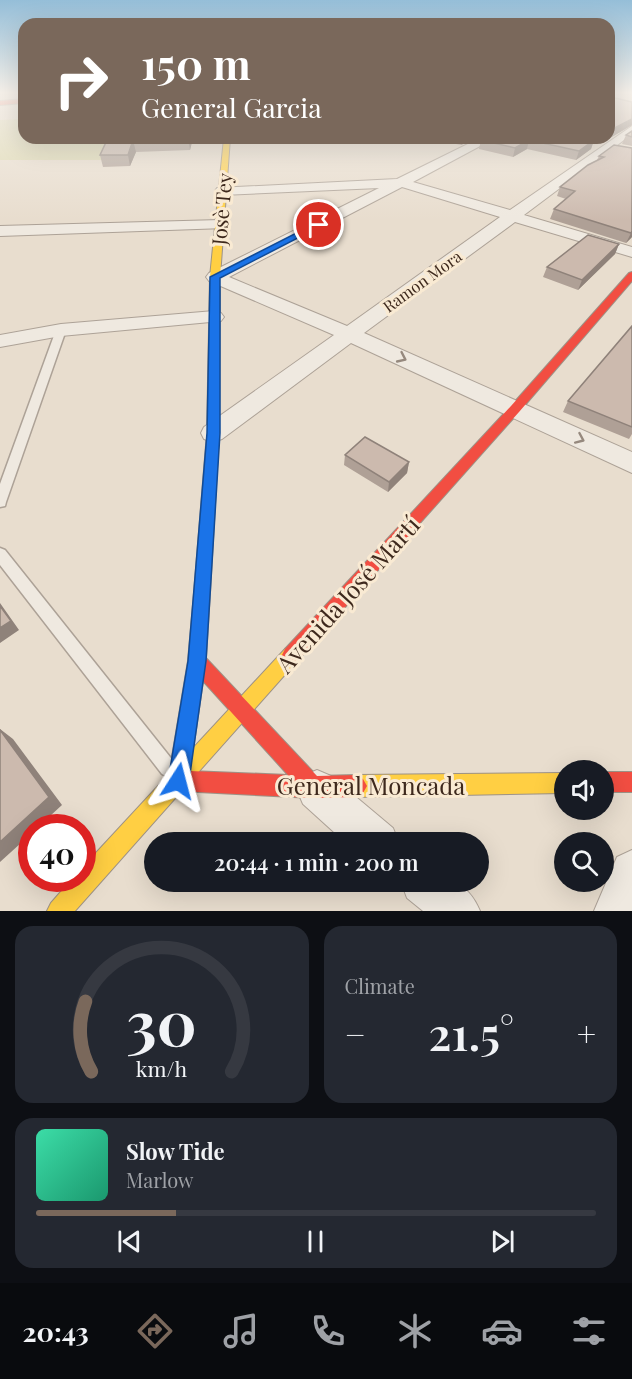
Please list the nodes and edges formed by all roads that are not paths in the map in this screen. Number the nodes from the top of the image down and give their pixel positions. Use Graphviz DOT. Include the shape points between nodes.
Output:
graph roads {
  1 [pos="627,135"];
  2 [pos="226,144"];
  3 [pos="477,144"];
  4 [pos="594,144"];
  5 [pos="615,149"];
  6 [pos="402,183"];
  7 [pos="222,191"];
  8 [pos="512,216"];
  9 [pos="219,225"];
  10 [pos="0,231"];
  11 [pos="632,252"];
  12 [pos="632,275"];
  13 [pos="215,277"];
  14 [pos="214,317"];
  15 [pos="60,330"];
  16 [pos="349,334"];
  17 [pos="0,341"];
  18 [pos="514,410"];
  19 [pos="213,433"];
  20 [pos="632,463"];
  21 [pos="0,502"];
  22 [pos="0,554"];
  23 [pos="197,661"];
  24 [pos="243,708"];
  25 [pos="178,781"];
  26 [pos="614,782"];
  27 [pos="632,782"];
  28 [pos="554,783"];
  29 [pos="313,787"];
  30 [pos="365,832"];
  31 [pos="632,872"];
  32 [pos="435,892"];
  33 [pos="59,911"];
  34 [pos="457,911"];
  35 [pos="617,911"];
  1 -- 5 [label="street, Ramon Mora"];
  2 -- 7 [label="street, Josè Tey"];
  3 -- 6 [label="street"];
  4 -- 5 [label="street"];
  5 -- 8 [label="street, Ramon Mora"];
  6 -- 7 [label="street"];
  6 -- 8 [label="street"];
  6 -- 13 [label="street"];
  7 -- 9 [label="street, Josè Tey"];
  8 -- 11 [label="street"];
  8 -- 16 [label="street, Ramon Mora"];
  9 -- 10 [label="street"];
  9 -- 13 [label="street, Josè Tey"];
  12 -- 18 [label="street, Avenida José Martí"];
  13 -- 14 [label="street, Josè Tey"];
  13 -- 16 [label="street"];
  14 -- 15 [label="street"];
  14 -- 19 [label="street, Josè Tey"];
  15 -- 17 [label="street"];
  15 -- 21 [label="lane"];
  16 -- 18 [label="street, one-way"];
  16 -- 19 [label="street, Ramon Mora"];
  18 -- 20 [label="street, one-way"];
  18 -- 24 [label="street, Avenida José Martí"];
  19 -- 23 [label="street, Josè Tey"];
  22 -- 25 [label="lane"];
  23 -- 24 [label="street"];
  23 -- 25 [label="street, Josè Tey"];
  24 -- 25 [label="street, Avenida José Martí"];
  24 -- 29 [label="street"];
  25 -- 29 [label="street, General Moncada"];
  25 -- 33 [label="street, Avenida José Martí"];
  26 -- 27 [label="street"];
  28 -- 29 [label="street, General Moncada"];
  29 -- 30 [label="street"];
  31 -- 35 [label="street"];
  32 -- 34 [label="street"];
}
